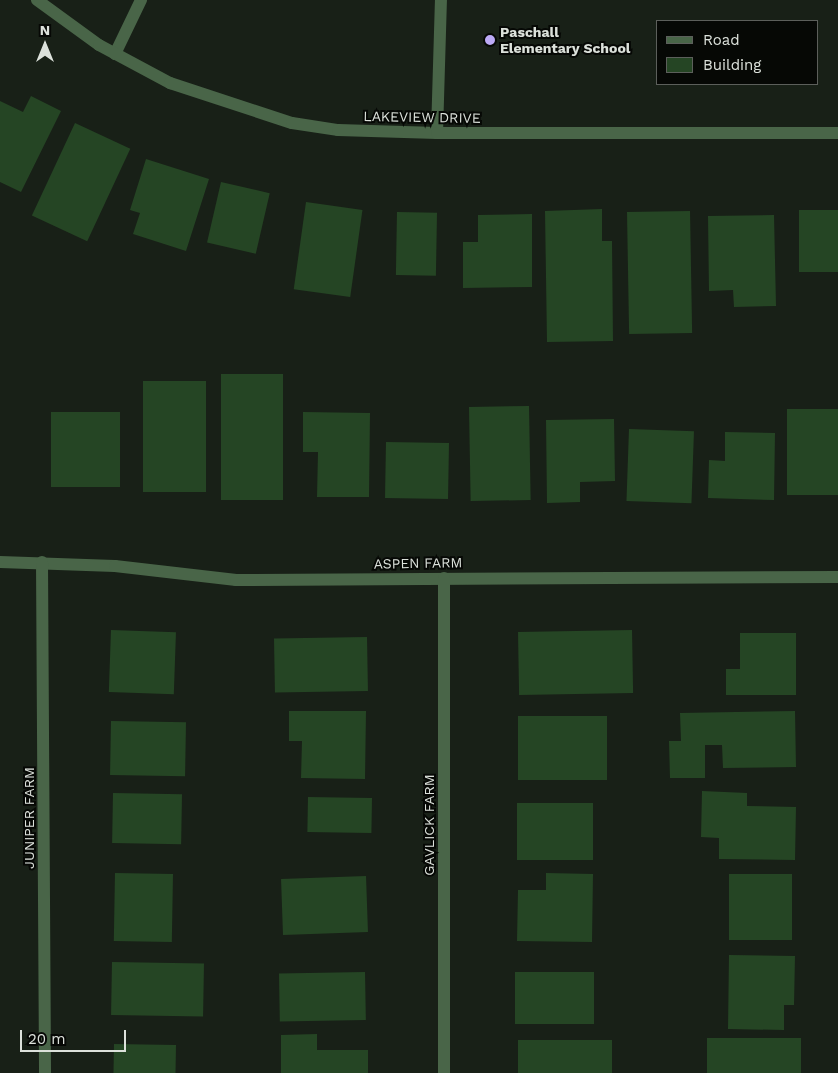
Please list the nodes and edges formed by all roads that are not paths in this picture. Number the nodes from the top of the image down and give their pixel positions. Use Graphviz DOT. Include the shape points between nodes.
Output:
graph roads {
  1 [pos="37,0"];
  2 [pos="140,0"];
  3 [pos="441,0"];
  4 [pos="115,54"];
  5 [pos="437,133"];
  6 [pos="838,133"];
  7 [pos="0,562"];
  8 [pos="42,562"];
  9 [pos="838,577"];
  10 [pos="444,578"];
  11 [pos="45,1073"];
  12 [pos="444,1073"];
  1 -- 4 [label="street, LAKEVIEW DRIVE"];
  2 -- 4 [label="street"];
  3 -- 5 [label="street"];
  4 -- 5 [label="street, LAKEVIEW DRIVE" via="170,83 292,123 338,130"];
  5 -- 6 [label="street, LAKEVIEW DRIVE"];
  7 -- 8 [label="street, ASPEN FARM"];
  8 -- 10 [label="street, ASPEN FARM" via="115,566 236,580"];
  8 -- 11 [label="street, JUNIPER FARM"];
  9 -- 10 [label="street, ASPEN FARM"];
  10 -- 12 [label="street, GAVLICK FARM"];
}
